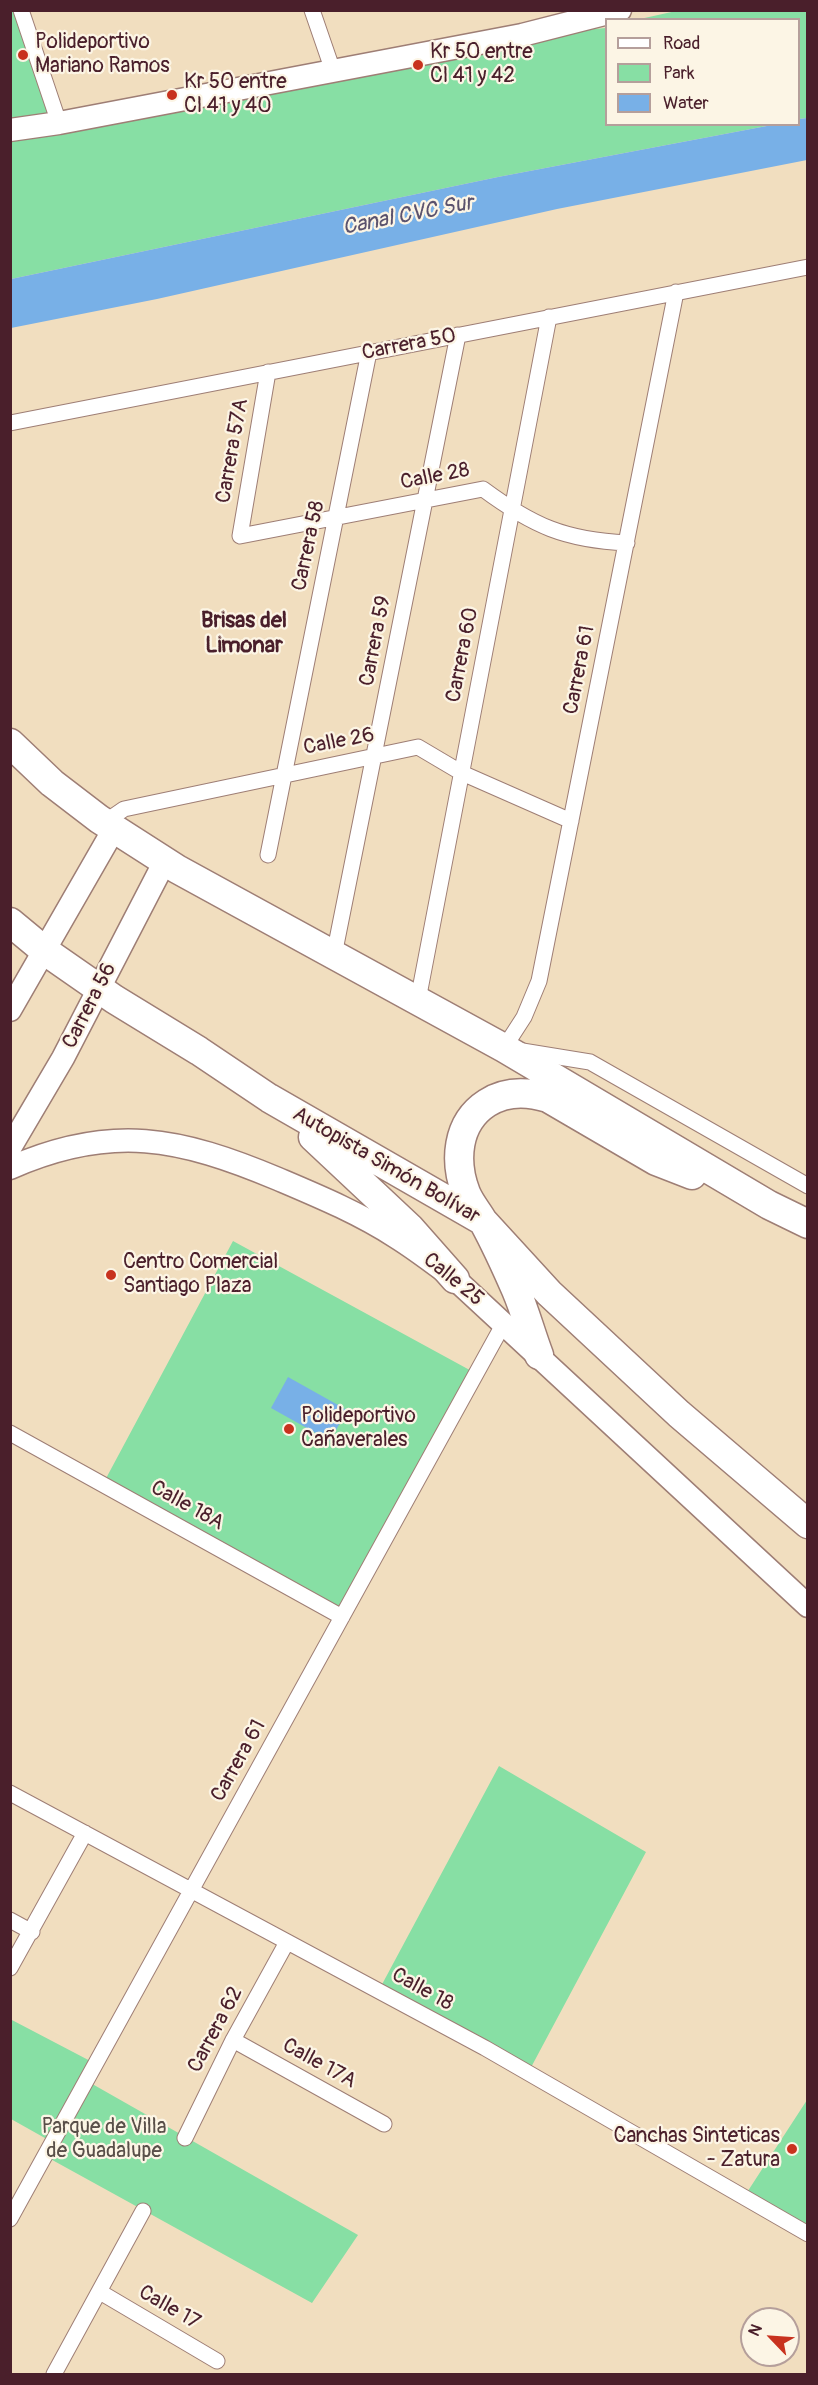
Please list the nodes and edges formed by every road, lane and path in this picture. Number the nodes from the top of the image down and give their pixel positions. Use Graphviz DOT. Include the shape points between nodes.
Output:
graph roads {
  1 [pos="21,10"];
  2 [pos="312,10"];
  3 [pos="616,11"];
  4 [pos="333,71"];
  5 [pos="59,123"];
  6 [pos="10,130"];
  7 [pos="807,267"];
  8 [pos="676,292"];
  9 [pos="549,317"];
  10 [pos="458,335"];
  11 [pos="369,352"];
  12 [pos="268,372"];
  13 [pos="10,423"];
  14 [pos="424,501"];
  15 [pos="512,510"];
  16 [pos="336,518"];
  17 [pos="240,536"];
  18 [pos="627,543"];
  19 [pos="10,743"];
  20 [pos="375,756"];
  21 [pos="462,773"];
  22 [pos="284,774"];
  23 [pos="571,821"];
  24 [pos="110,826"];
  25 [pos="268,855"];
  26 [pos="165,861"];
  27 [pos="10,922"];
  28 [pos="45,951"];
  29 [pos="334,955"];
  30 [pos="99,989"];
  31 [pos="418,1000"];
  32 [pos="10,1011"];
  33 [pos="504,1048"];
  34 [pos="269,1098"];
  35 [pos="10,1148"];
  36 [pos="10,1168"];
  37 [pos="807,1186"];
  38 [pos="769,1205"];
  39 [pos="483,1221"];
  40 [pos="807,1224"];
  41 [pos="456,1280"];
  42 [pos="504,1323"];
  43 [pos="538,1355"];
  44 [pos="10,1433"];
  45 [pos="807,1524"];
  46 [pos="807,1606"];
  47 [pos="342,1617"];
  48 [pos="10,1793"];
  49 [pos="85,1833"];
  50 [pos="192,1890"];
  51 [pos="10,1920"];
  52 [pos="32,1932"];
  53 [pos="287,1942"];
  54 [pos="10,1968"];
  55 [pos="233,2040"];
  56 [pos="384,2124"];
  57 [pos="184,2138"];
  58 [pos="143,2211"];
  59 [pos="10,2219"];
  60 [pos="807,2234"];
  61 [pos="100,2292"];
  62 [pos="218,2361"];
  63 [pos="54,2374"];
  1 -- 5 [label="street"];
  2 -- 4 [label="street"];
  3 -- 4 [label="street" via="522,35"];
  4 -- 5 [label="street"];
  5 -- 6 [label="street"];
  7 -- 8 [label="street, Carrera 50"];
  8 -- 9 [label="street, Carrera 50"];
  8 -- 18 [label="street, Carrera 61"];
  9 -- 10 [label="street, Carrera 50"];
  9 -- 15 [label="street, Carrera 60"];
  10 -- 11 [label="street, Carrera 50"];
  10 -- 14 [label="street, Carrera 59"];
  11 -- 12 [label="street, Carrera 50"];
  11 -- 16 [label="street, Carrera 58"];
  12 -- 13 [label="street, Carrera 50"];
  12 -- 17 [label="street, Carrera 57A"];
  14 -- 15 [label="street, Calle 28" via="483,489"];
  14 -- 16 [label="street, Calle 28"];
  14 -- 20 [label="street, Carrera 59"];
  15 -- 18 [label="street, Calle 28" via="544,528 580,538"];
  15 -- 21 [label="street, Carrera 60"];
  16 -- 17 [label="street, Calle 28"];
  16 -- 22 [label="street, Carrera 58"];
  18 -- 23 [label="street, Carrera 61"];
  19 -- 24 [label="highway" via="52,783"];
  20 -- 21 [label="street, Calle 26" via="418,747"];
  20 -- 22 [label="street, Calle 26"];
  20 -- 29 [label="street, Carrera 59"];
  21 -- 23 [label="street, Calle 26"];
  21 -- 31 [label="street, Carrera 60"];
  22 -- 24 [label="street, Calle 26" via="124,809"];
  22 -- 25 [label="street, Carrera 58"];
  23 -- 33 [label="street, Carrera 61" via="539,981 524,1017"];
  24 -- 26 [label="highway"];
  24 -- 28 [label="street"];
  26 -- 29 [label="highway"];
  26 -- 30 [label="street, Carrera 56"];
  27 -- 28 [label="highway, Autopista Simón Bolívar"];
  28 -- 30 [label="highway, Autopista Simón Bolívar"];
  28 -- 32 [label="street"];
  29 -- 31 [label="highway"];
  30 -- 34 [label="highway, Autopista Simón Bolívar"];
  30 -- 35 [label="street, Carrera 56"];
  31 -- 33 [label="highway"];
  33 -- 37 [label="street" via="590,1062"];
  33 -- 38 [label="highway"];
  34 -- 39 [label="highway, Autopista Simón Bolívar"];
  34 -- 41 [label="highway" via="361,1180"];
  36 -- 41 [label="street, Calle 25" via="57,1150 102,1142 148,1140 194,1147 333,1202 397,1237"];
  38 -- 39 [label="highway" via="656,1161 548,1098 519,1093 495,1098 484,1105 469,1120 461,1139 459,1161 466,1194"];
  38 -- 40 [label="highway"];
  39 -- 43 [label="highway" via="517,1292"];
  39 -- 45 [label="highway, Autopista Simón Bolívar" via="549,1293 679,1414"];
  41 -- 42 [label="street, Calle 25"];
  42 -- 43 [label="street, Calle 25"];
  42 -- 47 [label="street, Carrera 61"];
  43 -- 46 [label="street, Calle 25"];
  44 -- 47 [label="street, Calle 18A"];
  47 -- 50 [label="street, Carrera 61"];
  48 -- 49 [label="street, Calle 18"];
  49 -- 50 [label="street, Calle 18"];
  49 -- 52 [label="street"];
  50 -- 53 [label="street, Calle 18"];
  50 -- 59 [label="street, Carrera 61"];
  51 -- 52 [label="street"];
  52 -- 54 [label="street"];
  53 -- 55 [label="street, Carrera 62"];
  53 -- 60 [label="street, Calle 18" via="485,2048"];
  55 -- 56 [label="street, Calle 17A"];
  55 -- 57 [label="street, Carrera 62"];
  58 -- 61 [label="street"];
  61 -- 62 [label="street, Calle 17"];
  61 -- 63 [label="street"];
}
